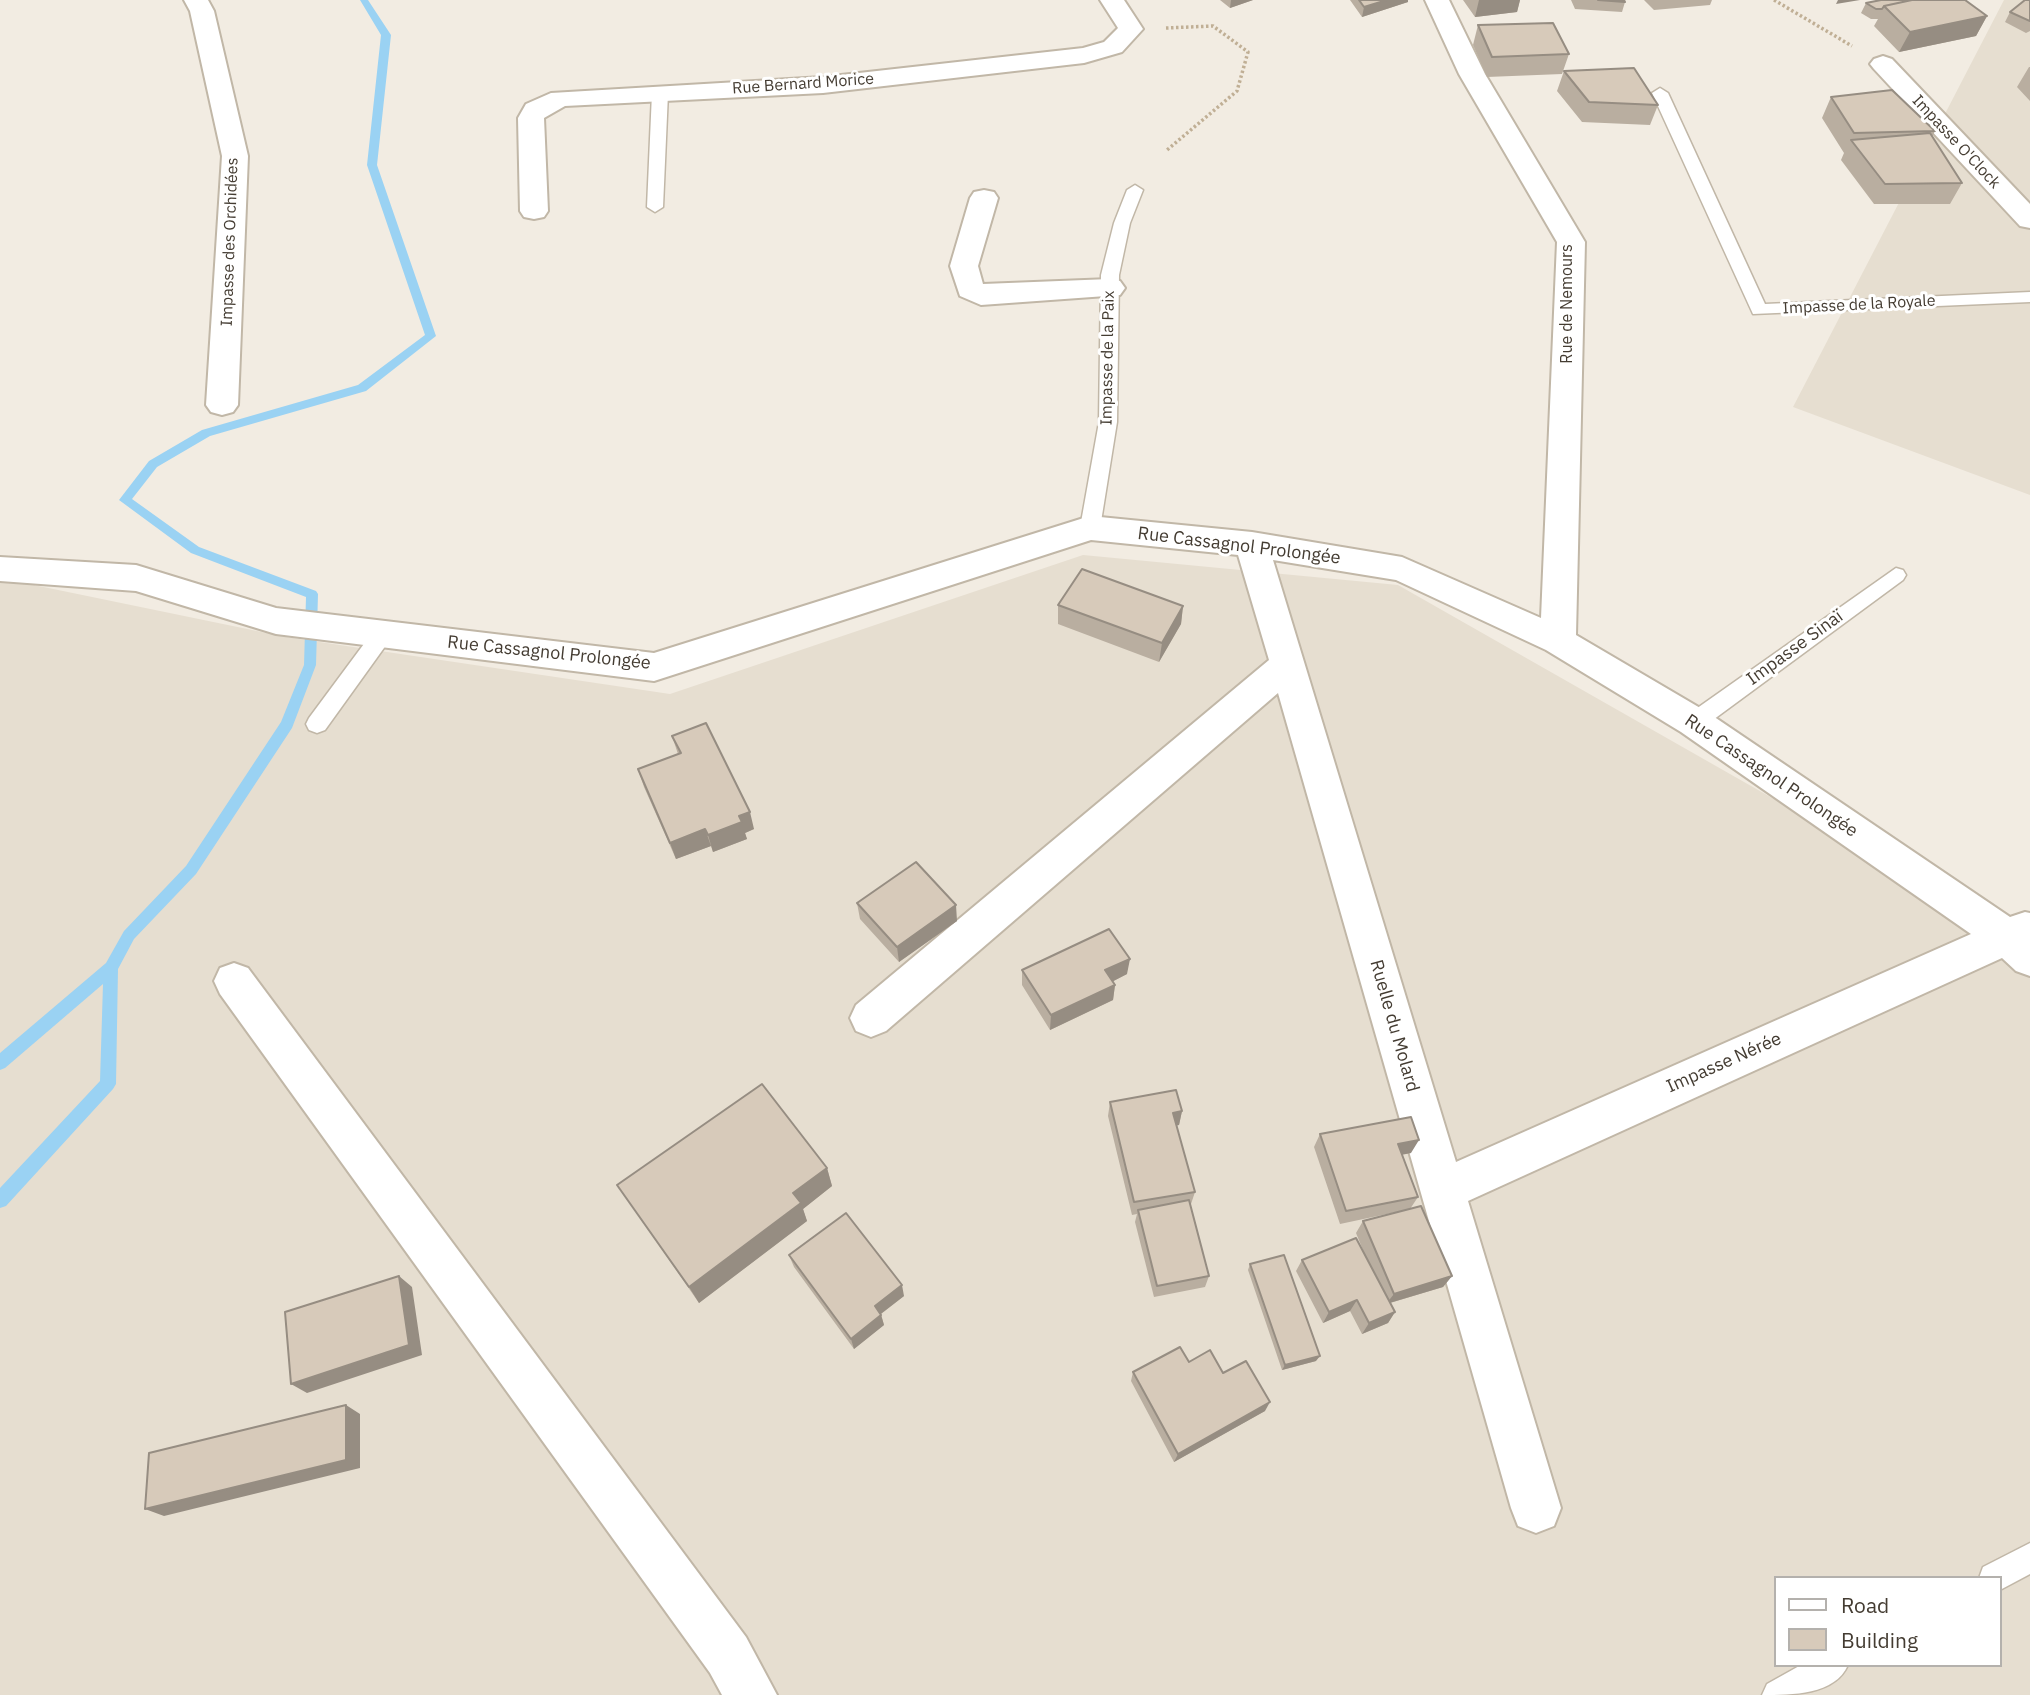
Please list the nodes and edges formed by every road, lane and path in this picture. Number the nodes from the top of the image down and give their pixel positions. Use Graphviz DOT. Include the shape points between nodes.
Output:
graph roads {
  1 [pos="196,0"];
  2 [pos="1112,0"];
  3 [pos="1437,0"];
  4 [pos="1774,0"];
  5 [pos="1131,29"];
  6 [pos="1883,64"];
  7 [pos="660,93"];
  8 [pos="1660,93"];
  9 [pos="1167,150"];
  10 [pos="1135,190"];
  11 [pos="984,198"];
  12 [pos="655,207"];
  13 [pos="534,211"];
  14 [pos="2030,220"];
  15 [pos="1110,288"];
  16 [pos="2030,297"];
  17 [pos="222,405"];
  18 [pos="1090,527"];
  19 [pos="1252,544"];
  20 [pos="0,569"];
  21 [pos="1896,575"];
  22 [pos="370,634"];
  23 [pos="1558,641"];
  24 [pos="1287,664"];
  25 [pos="1694,722"];
  26 [pos="317,724"];
  27 [pos="2021,940"];
  28 [pos="234,981"];
  29 [pos="871,1017"];
  30 [pos="1443,1190"];
  31 [pos="1536,1508"];
  32 [pos="2030,1558"];
  33 [pos="1998,1576"];
  34 [pos="1829,1667"];
  35 [pos="751,1695"];
  36 [pos="1778,1695"];
  1 -- 17 [label="street, Impasse des Orchidées" via="235,156"];
  2 -- 5 [label="street"];
  3 -- 23 [label="street, Rue de Nemours" via="1472,74 1571,242"];
  4 -- 6 [label="path"];
  5 -- 7 [label="street, Rue Bernard Morice" via="1113,47 1084,55 823,85"];
  5 -- 9 [label="path" via="1213,26 1248,52 1237,91"];
  6 -- 14 [label="street, Impasse O'Clock"];
  7 -- 12 [label="lane"];
  7 -- 13 [label="street, Rue Bernard Morice" via="560,99 536,110 531,118"];
  8 -- 16 [label="lane, Impasse de la Royale" via="1759,310"];
  10 -- 15 [label="lane, Impasse de la Paix" via="1122,223"];
  11 -- 15 [label="street" via="964,266 970,289 981,296"];
  15 -- 18 [label="lane, Impasse de la Paix" via="1108,422"];
  18 -- 19 [label="street, Rue Cassagnol Prolongée"];
  18 -- 22 [label="street, Rue Cassagnol Prolongée" via="654,667"];
  19 -- 23 [label="street, Rue Cassagnol Prolongée" via="1402,569"];
  19 -- 24 [label="street, Ruelle du Molard"];
  20 -- 22 [label="street, Rue Cassagnol Prolongée" via="136,578 276,621"];
  21 -- 25 [label="lane, Impasse Sinaï"];
  22 -- 26 [label="lane"];
  23 -- 25 [label="street, Rue Cassagnol Prolongée"];
  24 -- 29 [label="street"];
  24 -- 30 [label="street, Ruelle du Molard"];
  25 -- 27 [label="street, Rue Cassagnol Prolongée"];
  27 -- 30 [label="street, Impasse Nérée"];
  28 -- 35 [label="street" via="729,1655"];
  30 -- 31 [label="street, Ruelle du Molard"];
  32 -- 33 [label="lane"];
  34 -- 36 [label="lane"];
}
